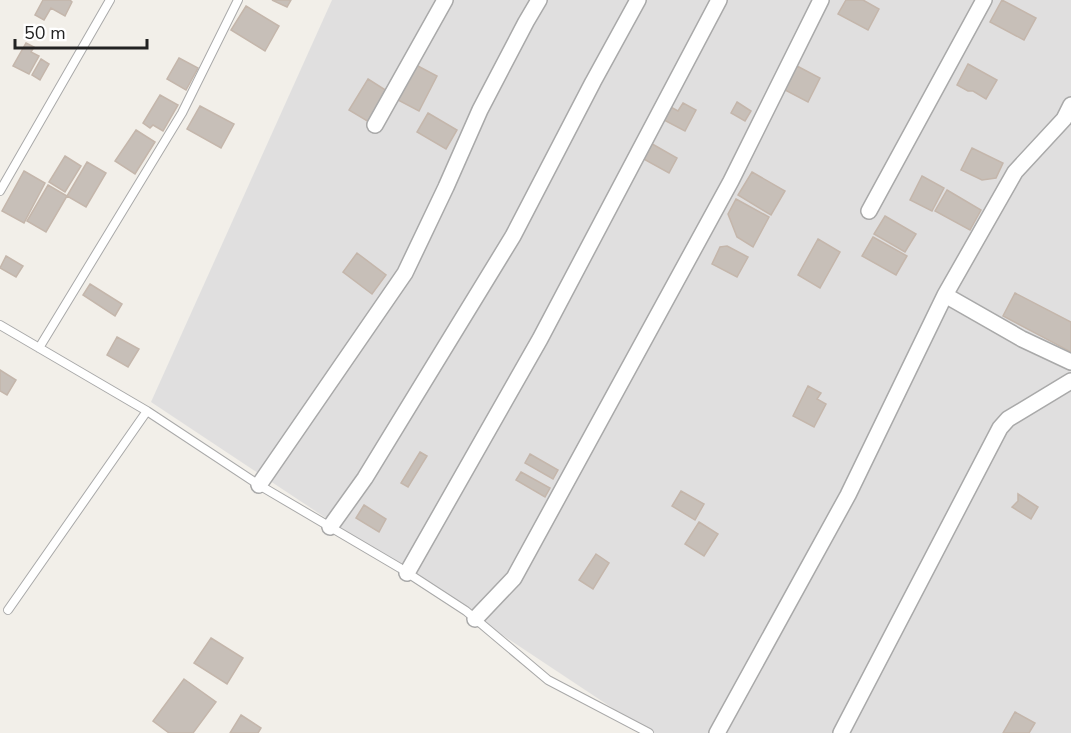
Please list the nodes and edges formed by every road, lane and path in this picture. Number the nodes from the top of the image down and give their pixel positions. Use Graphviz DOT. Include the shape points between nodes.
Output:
graph roads {
  1 [pos="110,0"];
  2 [pos="238,0"];
  3 [pos="445,0"];
  4 [pos="539,0"];
  5 [pos="638,0"];
  6 [pos="719,0"];
  7 [pos="821,0"];
  8 [pos="984,0"];
  9 [pos="1071,105"];
  10 [pos="375,125"];
  11 [pos="0,191"];
  12 [pos="868,211"];
  13 [pos="945,296"];
  14 [pos="0,325"];
  15 [pos="39,348"];
  16 [pos="1071,362"];
  17 [pos="1071,381"];
  18 [pos="147,411"];
  19 [pos="260,485"];
  20 [pos="330,527"];
  21 [pos="407,573"];
  22 [pos="8,610"];
  23 [pos="475,619"];
  24 [pos="649,733"];
  25 [pos="717,733"];
  26 [pos="841,733"];
  1 -- 11 [label="lane"];
  2 -- 15 [label="lane" via="182,112"];
  3 -- 10 [label="street"];
  4 -- 19 [label="street" via="480,111 405,273"];
  5 -- 20 [label="street" via="513,236 365,478"];
  6 -- 21 [label="street" via="540,339"];
  7 -- 23 [label="street" via="731,181 514,578"];
  8 -- 12 [label="street"];
  9 -- 13 [label="street" via="1064,119 1015,172"];
  13 -- 16 [label="street"];
  13 -- 25 [label="street" via="848,495"];
  14 -- 15 [label="lane"];
  15 -- 18 [label="lane"];
  17 -- 26 [label="street" via="1008,419 1000,428"];
  18 -- 19 [label="lane"];
  18 -- 22 [label="lane"];
  19 -- 20 [label="lane"];
  20 -- 21 [label="lane"];
  21 -- 23 [label="lane"];
  23 -- 24 [label="lane" via="548,680"];
}
